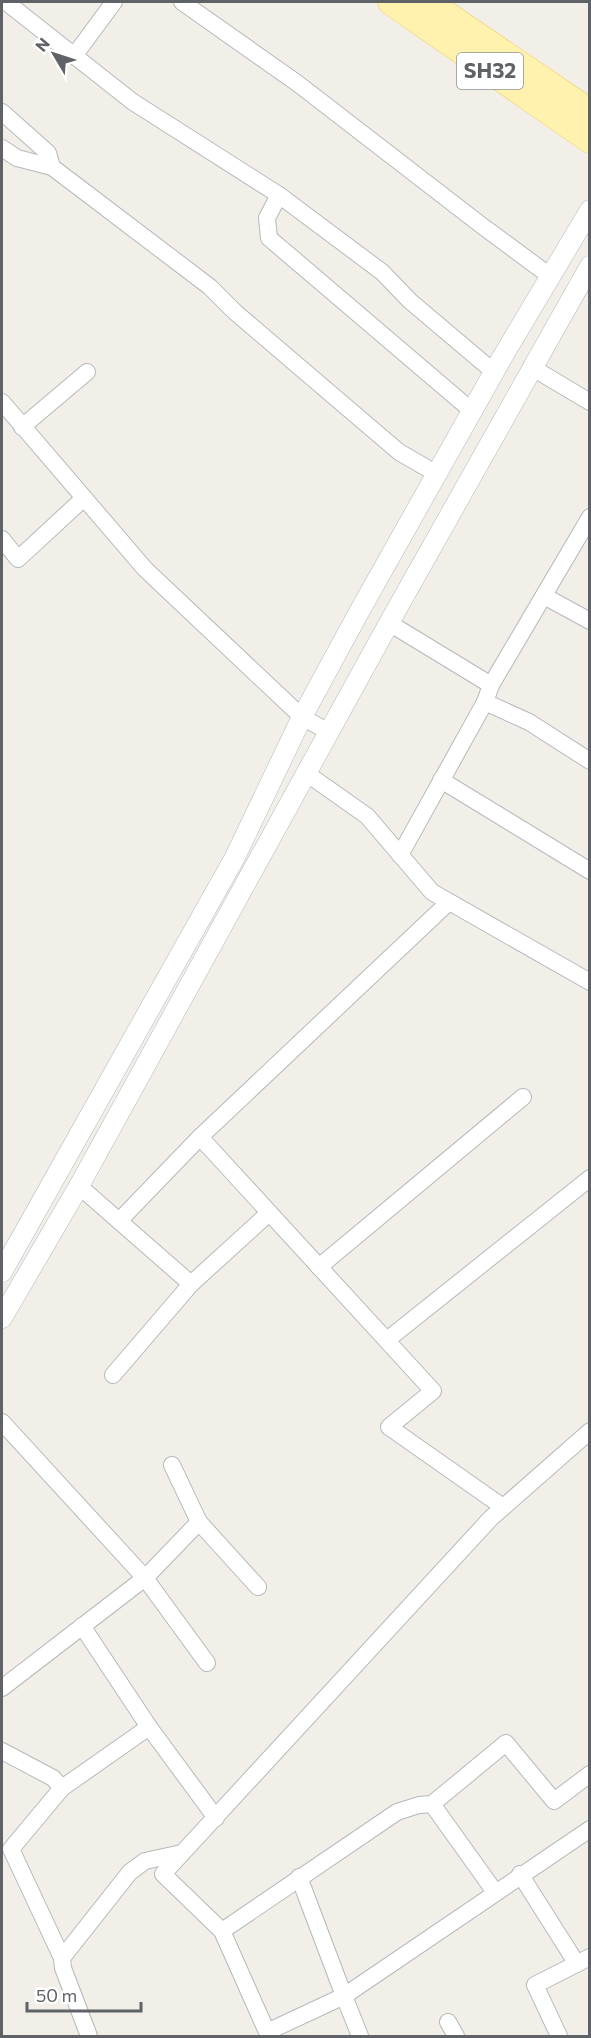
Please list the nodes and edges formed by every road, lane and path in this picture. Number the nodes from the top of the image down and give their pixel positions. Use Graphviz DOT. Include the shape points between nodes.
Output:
graph roads {
  1 [pos="6,2"];
  2 [pos="114,2"];
  3 [pos="182,2"];
  4 [pos="428,2"];
  5 [pos="399,4"];
  6 [pos="74,56"];
  7 [pos="2,112"];
  8 [pos="590,112"];
  9 [pos="590,140"];
  10 [pos="2,148"];
  11 [pos="52,167"];
  12 [pos="279,195"];
  13 [pos="590,210"];
  14 [pos="550,276"];
  15 [pos="586,279"];
  16 [pos="531,367"];
  17 [pos="87,372"];
  18 [pos="494,372"];
  19 [pos="2,402"];
  20 [pos="590,402"];
  21 [pos="472,411"];
  22 [pos="22,427"];
  23 [pos="437,474"];
  24 [pos="84,498"];
  25 [pos="590,517"];
  26 [pos="2,539"];
  27 [pos="544,596"];
  28 [pos="590,621"];
  29 [pos="389,623"];
  30 [pos="491,685"];
  31 [pos="485,702"];
  32 [pos="302,717"];
  33 [pos="329,732"];
  34 [pos="590,761"];
  35 [pos="306,773"];
  36 [pos="441,780"];
  37 [pos="400,855"];
  38 [pos="590,871"];
  39 [pos="449,902"];
  40 [pos="590,982"];
  41 [pos="523,1097"];
  42 [pos="200,1137"];
  43 [pos="590,1178"];
  44 [pos="79,1186"];
  45 [pos="269,1213"];
  46 [pos="119,1221"];
  47 [pos="320,1267"];
  48 [pos="2,1272"];
  49 [pos="191,1284"];
  50 [pos="2,1318"];
  51 [pos="387,1340"];
  52 [pos="113,1375"];
  53 [pos="2,1422"];
  54 [pos="590,1431"];
  55 [pos="172,1465"];
  56 [pos="503,1508"];
  57 [pos="199,1522"];
  58 [pos="145,1578"];
  59 [pos="258,1587"];
  60 [pos="82,1626"];
  61 [pos="207,1664"];
  62 [pos="2,1688"];
  63 [pos="149,1727"];
  64 [pos="2,1751"];
  65 [pos="590,1774"];
  66 [pos="62,1788"];
  67 [pos="432,1804"];
  68 [pos="216,1818"];
  69 [pos="590,1829"];
  70 [pos="182,1854"];
  71 [pos="520,1874"];
  72 [pos="299,1877"];
  73 [pos="495,1892"];
  74 [pos="222,1931"];
  75 [pos="62,1958"];
  76 [pos="583,1960"];
  77 [pos="344,1996"];
  78 [pos="264,2035"];
  79 [pos="89,2037"];
  80 [pos="360,2037"];
  81 [pos="559,2037"];
  1 -- 6 [label="street"];
  2 -- 6 [label="street"];
  3 -- 14 [label="street" via="297,83"];
  4 -- 8 [label="main road"];
  5 -- 9 [label="main road, SH32"];
  6 -- 12 [label="street" via="133,102"];
  7 -- 11 [label="street" via="48,153"];
  10 -- 11 [label="street" via="17,158"];
  11 -- 23 [label="street" via="210,287 399,452"];
  12 -- 18 [label="street" via="382,272"];
  12 -- 21 [label="street" via="267,218 269,238"];
  13 -- 14 [label="street"];
  14 -- 18 [label="street"];
  15 -- 16 [label="street"];
  16 -- 20 [label="street"];
  16 -- 29 [label="street"];
  17 -- 22 [label="street"];
  18 -- 21 [label="street"];
  19 -- 22 [label="street"];
  21 -- 23 [label="street"];
  22 -- 24 [label="street"];
  23 -- 32 [label="street"];
  24 -- 26 [label="street" via="18,559"];
  24 -- 32 [label="street" via="145,569"];
  25 -- 27 [label="street"];
  27 -- 28 [label="street"];
  27 -- 30 [label="street"];
  29 -- 30 [label="street"];
  29 -- 33 [label="street"];
  30 -- 31 [label="street"];
  31 -- 34 [label="street" via="530,722"];
  31 -- 36 [label="street"];
  32 -- 33 [label="street"];
  32 -- 48 [label="street" via="234,859"];
  33 -- 35 [label="street"];
  35 -- 37 [label="street" via="367,816"];
  35 -- 44 [label="street"];
  36 -- 37 [label="street"];
  36 -- 38 [label="street"];
  37 -- 39 [label="street" via="432,892"];
  39 -- 40 [label="street"];
  39 -- 42 [label="street"];
  41 -- 47 [label="street"];
  42 -- 45 [label="street"];
  42 -- 46 [label="street"];
  43 -- 51 [label="street"];
  44 -- 46 [label="street"];
  44 -- 50 [label="street"];
  45 -- 47 [label="street"];
  45 -- 49 [label="street"];
  46 -- 49 [label="street"];
  47 -- 51 [label="street"];
  49 -- 52 [label="street"];
  51 -- 56 [label="street" via="433,1391 388,1427"];
  53 -- 58 [label="street"];
  54 -- 56 [label="street"];
  55 -- 57 [label="street"];
  56 -- 68 [label="street"];
  57 -- 58 [label="street"];
  57 -- 59 [label="street"];
  58 -- 60 [label="street"];
  58 -- 61 [label="street"];
  60 -- 62 [label="street"];
  60 -- 63 [label="street"];
  63 -- 66 [label="street"];
  63 -- 68 [label="street"];
  64 -- 66 [label="street" via="53,1778"];
  65 -- 67 [label="street" via="554,1800 506,1743"];
  66 -- 75 [label="street" via="11,1849"];
  67 -- 72 [label="street" via="397,1812"];
  67 -- 73 [label="street"];
  68 -- 70 [label="street"];
  69 -- 71 [label="street"];
  70 -- 74 [label="street" via="163,1874"];
  70 -- 75 [label="street" via="145,1861 130,1872"];
  71 -- 73 [label="street"];
  71 -- 76 [label="street"];
  72 -- 74 [label="street"];
  72 -- 77 [label="street"];
  73 -- 77 [label="street"];
  74 -- 78 [label="street"];
  75 -- 79 [label="street"];
  76 -- 81 [label="street" via="535,1985"];
  77 -- 78 [label="street"];
  77 -- 80 [label="street"];
}
